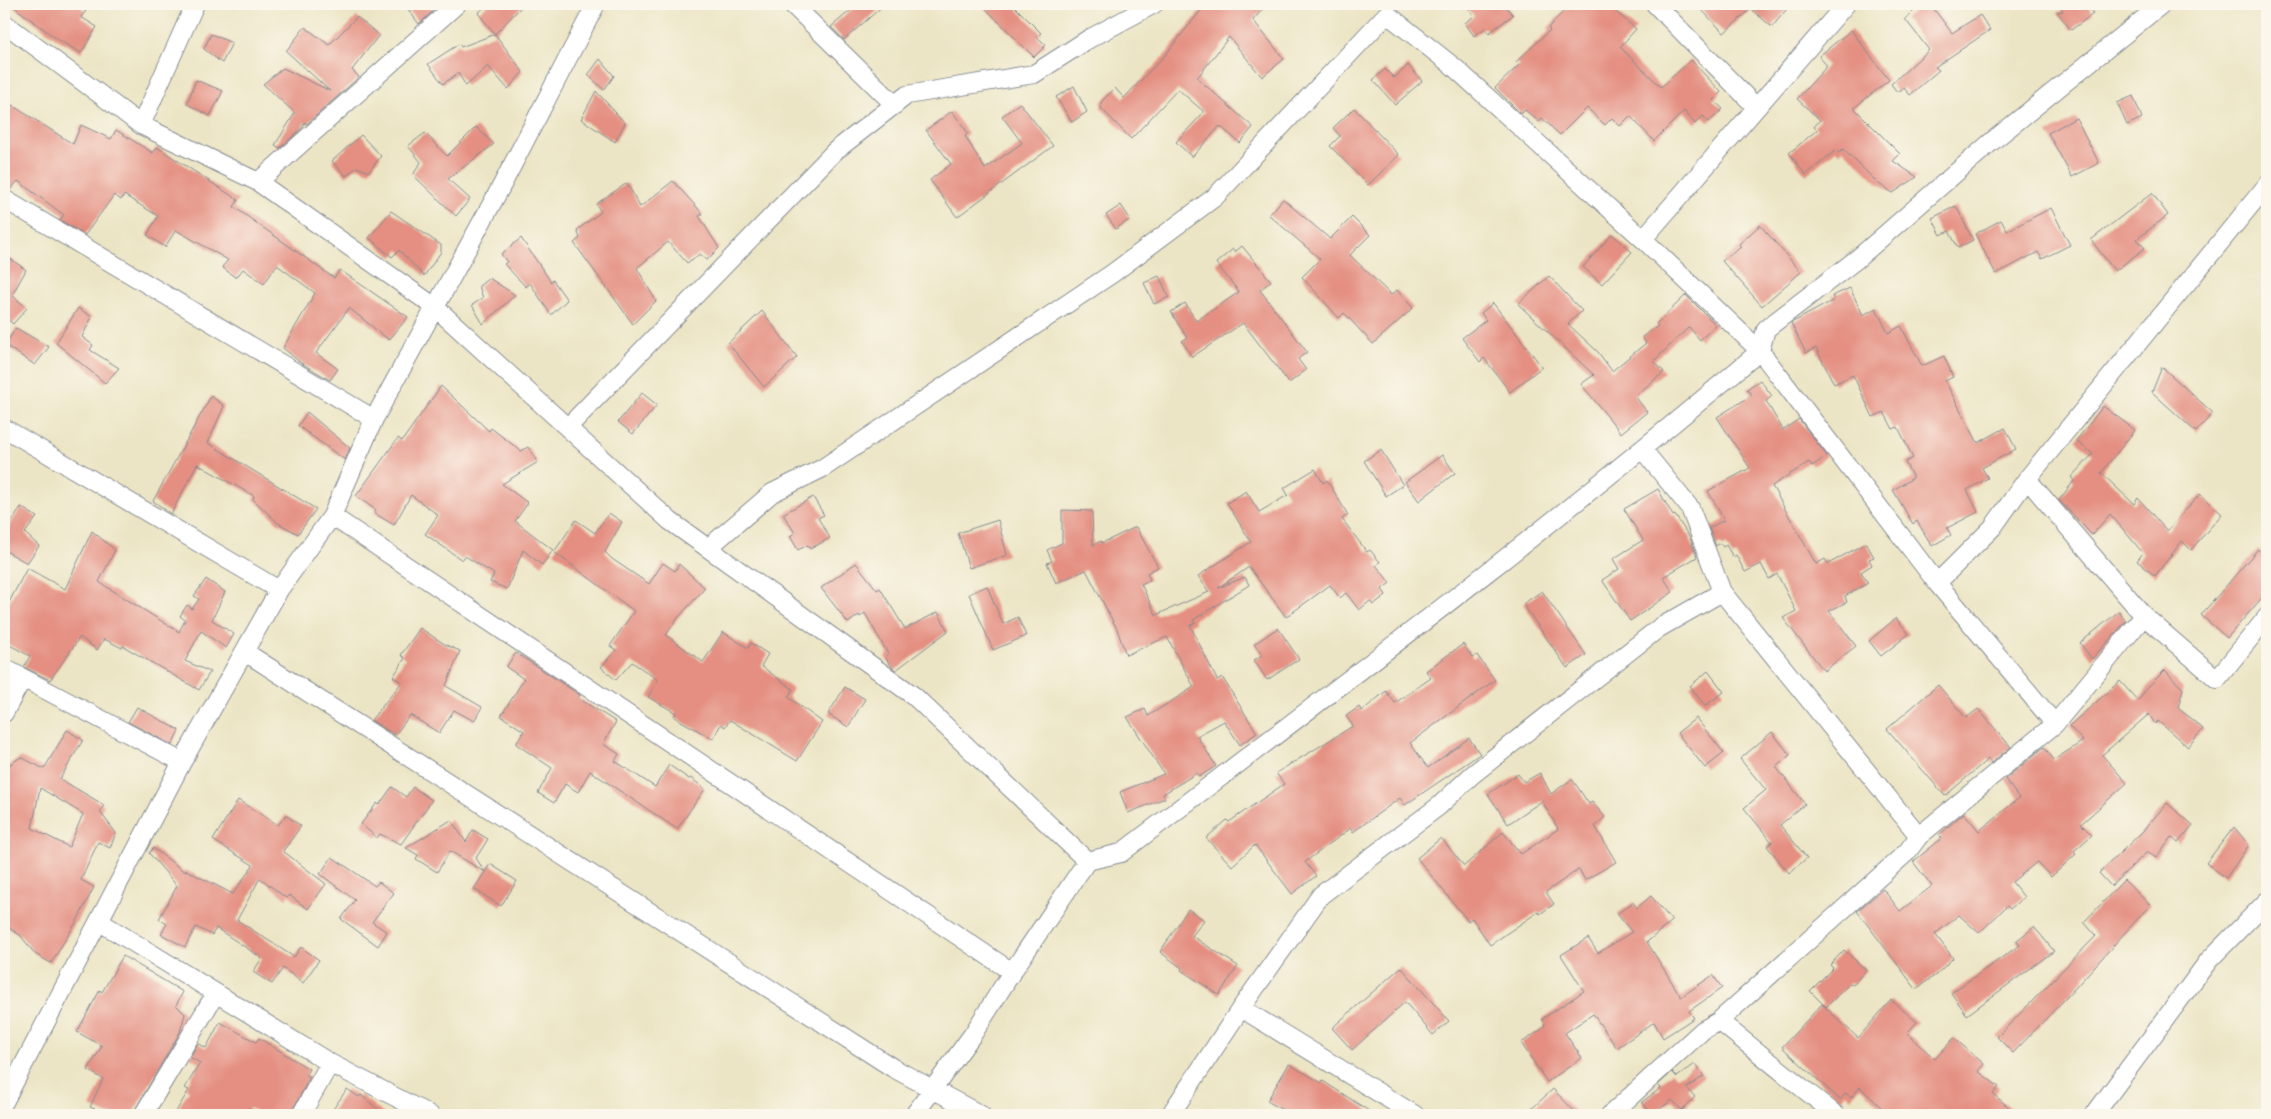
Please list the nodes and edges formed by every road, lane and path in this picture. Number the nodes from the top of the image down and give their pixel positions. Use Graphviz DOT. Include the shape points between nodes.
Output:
graph roads {
  1 [pos="194,4"];
  2 [pos="457,4"];
  3 [pos="596,4"];
  4 [pos="792,4"];
  5 [pos="1154,4"];
  6 [pos="1655,4"];
  7 [pos="1846,4"];
  8 [pos="2162,4"];
  9 [pos="4,23"];
  10 [pos="895,105"];
  11 [pos="1756,107"];
  12 [pos="142,124"];
  13 [pos="258,182"];
  14 [pos="2267,185"];
  15 [pos="4,199"];
  16 [pos="1643,239"];
  17 [pos="435,306"];
  18 [pos="1760,351"];
  19 [pos="374,419"];
  20 [pos="568,427"];
  21 [pos="4,428"];
  22 [pos="1643,450"];
  23 [pos="2027,479"];
  24 [pos="332,516"];
  25 [pos="708,548"];
  26 [pos="1937,583"];
  27 [pos="279,590"];
  28 [pos="1722,592"];
  29 [pos="2144,616"];
  30 [pos="2267,617"];
  31 [pos="245,652"];
  32 [pos="4,668"];
  33 [pos="22,679"];
  34 [pos="4,713"];
  35 [pos="2055,724"];
  36 [pos="182,762"];
  37 [pos="1919,836"];
  38 [pos="1087,861"];
  39 [pos="2267,901"];
  40 [pos="100,922"];
  41 [pos="1012,972"];
  42 [pos="216,993"];
  43 [pos="1241,1008"];
  44 [pos="1719,1021"];
  45 [pos="330,1062"];
  46 [pos="932,1088"];
  47 [pos="4,1102"];
  48 [pos="143,1115"];
  49 [pos="301,1115"];
  50 [pos="430,1115"];
  51 [pos="914,1115"];
  52 [pos="981,1115"];
  53 [pos="1170,1115"];
  54 [pos="1415,1115"];
  55 [pos="1610,1115"];
  56 [pos="1836,1115"];
  57 [pos="2094,1115"];
  1 -- 12 [label="street"];
  2 -- 13 [label="street"];
  3 -- 17 [label="street"];
  4 -- 10 [label="street"];
  5 -- 10 [label="street" via="1087,40 1034,74 907,95"];
  6 -- 11 [label="street"];
  7 -- 11 [label="street"];
  8 -- 18 [label="street" via="1990,143 1857,259 1766,330"];
  9 -- 12 [label="street"];
  10 -- 20 [label="street" via="835,151"];
  11 -- 16 [label="street"];
  12 -- 13 [label="street"];
  13 -- 17 [label="street"];
  14 -- 23 [label="street"];
  15 -- 19 [label="street"];
  16 -- 18 [label="street"];
  16 -- 25 [label="street" via="1454,67 1387,14 1215,198 1113,273 831,462 772,493"];
  17 -- 19 [label="street"];
  17 -- 20 [label="street"];
  18 -- 22 [label="street"];
  18 -- 26 [label="street"];
  19 -- 24 [label="street"];
  20 -- 25 [label="street" via="670,521"];
  21 -- 27 [label="street"];
  22 -- 28 [label="street" via="1690,508"];
  22 -- 38 [label="street" via="1462,593 1121,853"];
  23 -- 26 [label="street" via="1993,527"];
  23 -- 29 [label="street"];
  24 -- 27 [label="street"];
  24 -- 41 [label="street"];
  25 -- 38 [label="street" via="914,696"];
  26 -- 35 [label="street"];
  27 -- 31 [label="street"];
  28 -- 37 [label="street"];
  28 -- 43 [label="street" via="1659,628 1472,775 1439,806 1321,895"];
  29 -- 30 [label="street" via="2217,678"];
  29 -- 35 [label="street"];
  31 -- 36 [label="street"];
  31 -- 46 [label="street" via="893,1068"];
  32 -- 33 [label="street"];
  33 -- 34 [label="street"];
  33 -- 36 [label="street"];
  35 -- 37 [label="street"];
  36 -- 40 [label="street"];
  37 -- 44 [label="street" via="1907,852"];
  38 -- 41 [label="street"];
  39 -- 57 [label="street" via="2209,960"];
  40 -- 42 [label="street"];
  40 -- 47 [label="street"];
  41 -- 46 [label="street" via="973,1034"];
  42 -- 45 [label="street"];
  42 -- 48 [label="street"];
  43 -- 53 [label="street"];
  43 -- 54 [label="street"];
  44 -- 55 [label="street" via="1702,1030"];
  44 -- 56 [label="street"];
  45 -- 49 [label="street"];
  45 -- 50 [label="street"];
  46 -- 51 [label="street"];
  46 -- 52 [label="street"];
}
